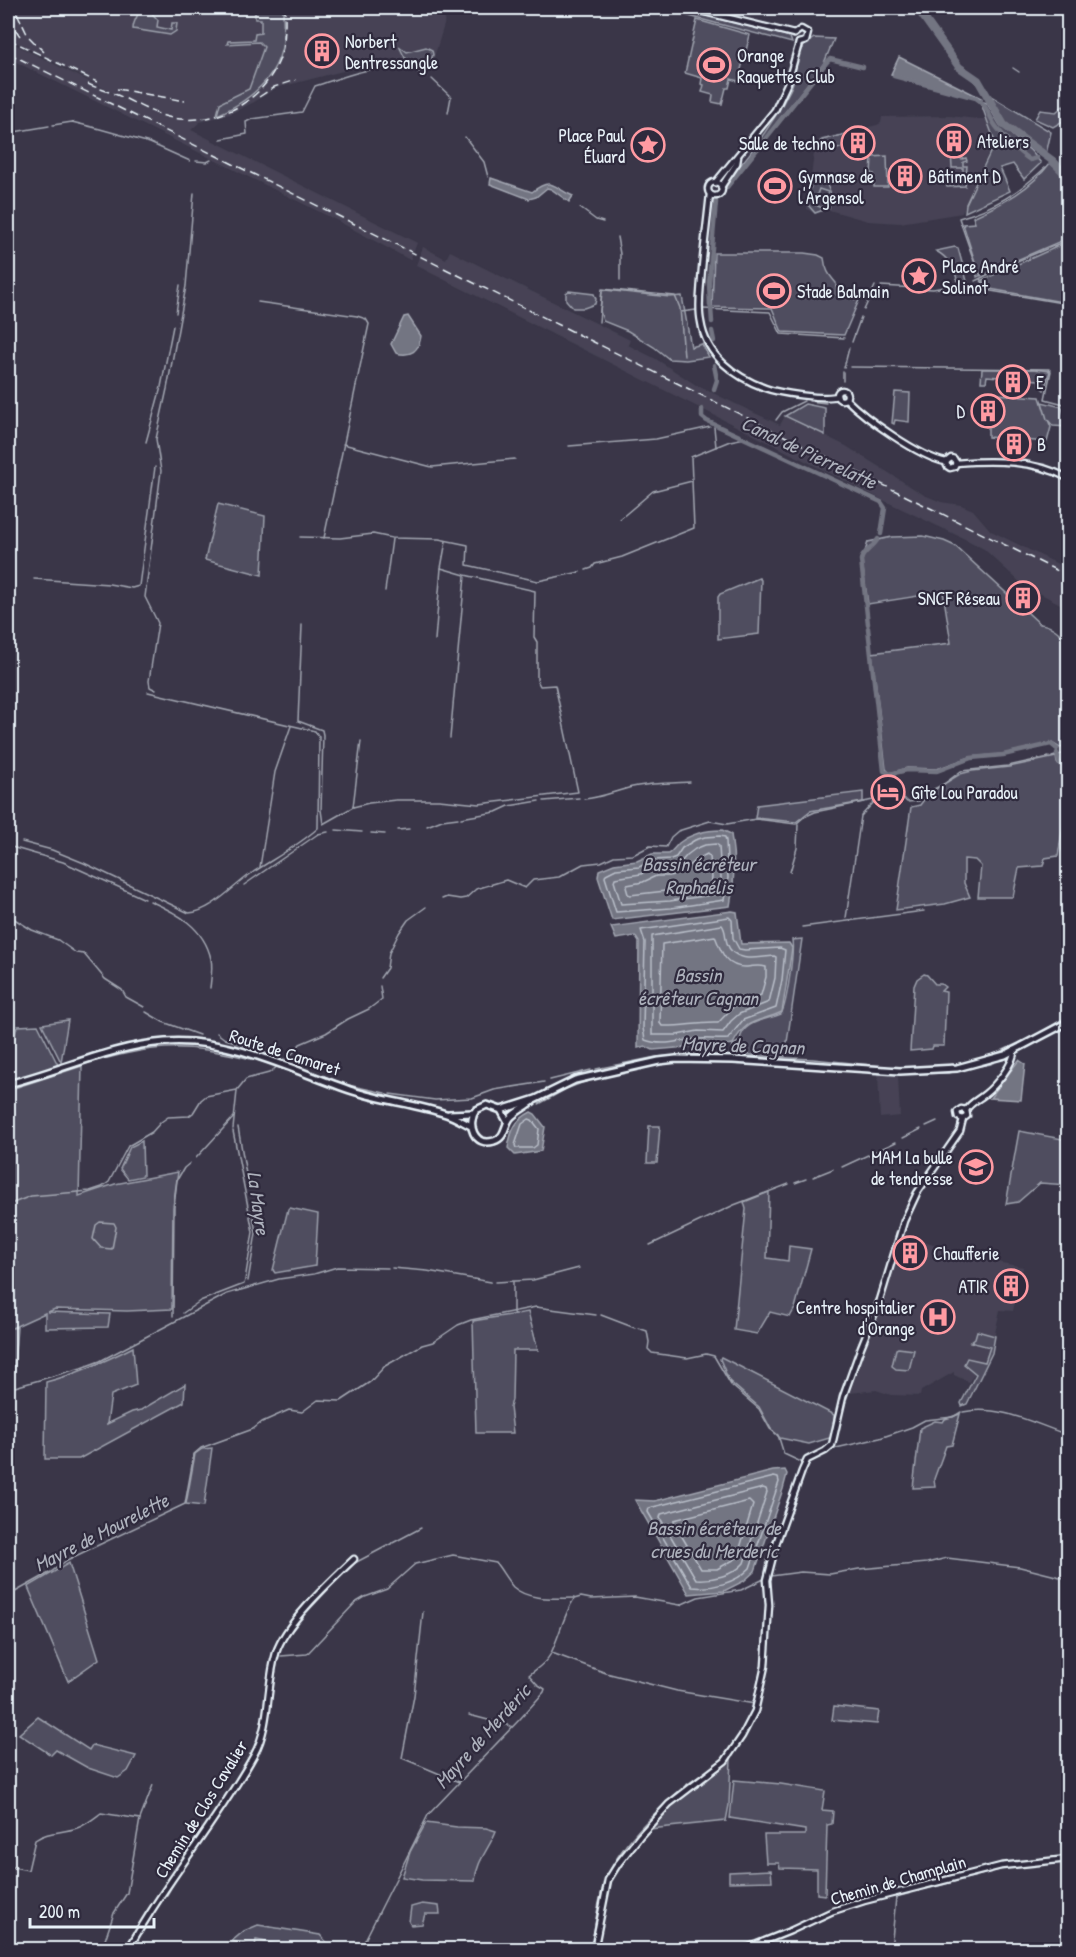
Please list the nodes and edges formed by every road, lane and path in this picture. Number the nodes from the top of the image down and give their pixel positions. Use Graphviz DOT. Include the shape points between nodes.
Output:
graph roads {
  1 [pos="688,8"];
  2 [pos="794,34"];
  3 [pos="799,43"];
  4 [pos="738,157"];
  5 [pos="715,183"];
  6 [pos="722,187"];
  7 [pos="713,195"];
  8 [pos="1068,478"];
  9 [pos="1068,1022"];
  10 [pos="1014,1050"];
  11 [pos="8,1084"];
  12 [pos="536,1099"];
  13 [pos="501,1110"];
  14 [pos="966,1110"];
  15 [pos="473,1113"];
  16 [pos="447,1114"];
  17 [pos="963,1119"];
  18 [pos="507,1121"];
  19 [pos="471,1126"];
  20 [pos="354,1559"];
  21 [pos="1068,1859"];
  22 [pos="128,1950"];
  23 [pos="594,1950"];
  24 [pos="742,1950"];
  1 -- 2 [label="street"];
  2 -- 3 [label="street"];
  2 -- 3 [label="street" via="801,29 808,33 806,41"];
  3 -- 4 [label="street" via="782,98"];
  4 -- 5 [label="street"];
  4 -- 6 [label="street"];
  5 -- 6 [label="street"];
  5 -- 7 [label="street" via="709,186"];
  6 -- 7 [label="street" via="721,193"];
  7 -- 8 [label="street" via="704,234 700,315 712,351 725,365 771,390 827,399 844,391 846,399 859,411 950,468 956,463 982,461 1040,466"];
  9 -- 10 [label="main road, Route de Camaret"];
  10 -- 12 [label="main road, Route de Camaret" via="968,1066 935,1071 676,1059 575,1080"];
  10 -- 14 [label="street" via="1013,1060 1005,1071"];
  11 -- 16 [label="main road, Route de Camaret" via="105,1053 178,1042 246,1052 359,1092"];
  12 -- 13 [label="main road, Route de Camaret"];
  12 -- 18 [label="main road, Route de Camaret"];
  13 -- 15 [label="main road, Route de Camaret" via="492,1105"];
  13 -- 18 [label="main road"];
  14 -- 17 [label="street"];
  14 -- 17 [label="street" via="961,1108 957,1112"];
  15 -- 16 [label="main road, Route de Camaret"];
  15 -- 19 [label="main road"];
  16 -- 19 [label="main road, Route de Camaret"];
  17 -- 23 [label="street" via="960,1131 917,1192 904,1221 880,1300 843,1397 832,1445 806,1461 790,1503 767,1580 765,1666 755,1711 725,1761 669,1804 618,1864 608,1880"];
  18 -- 19 [label="main road, Route de Camaret" via="502,1136 491,1142 476,1136"];
  20 -- 22 [label="street, Chemin de Clos Cavalier" via="309,1605 281,1642 256,1752"];
  21 -- 24 [label="street, Chemin de Champlain" via="1001,1866 864,1901"];
}
